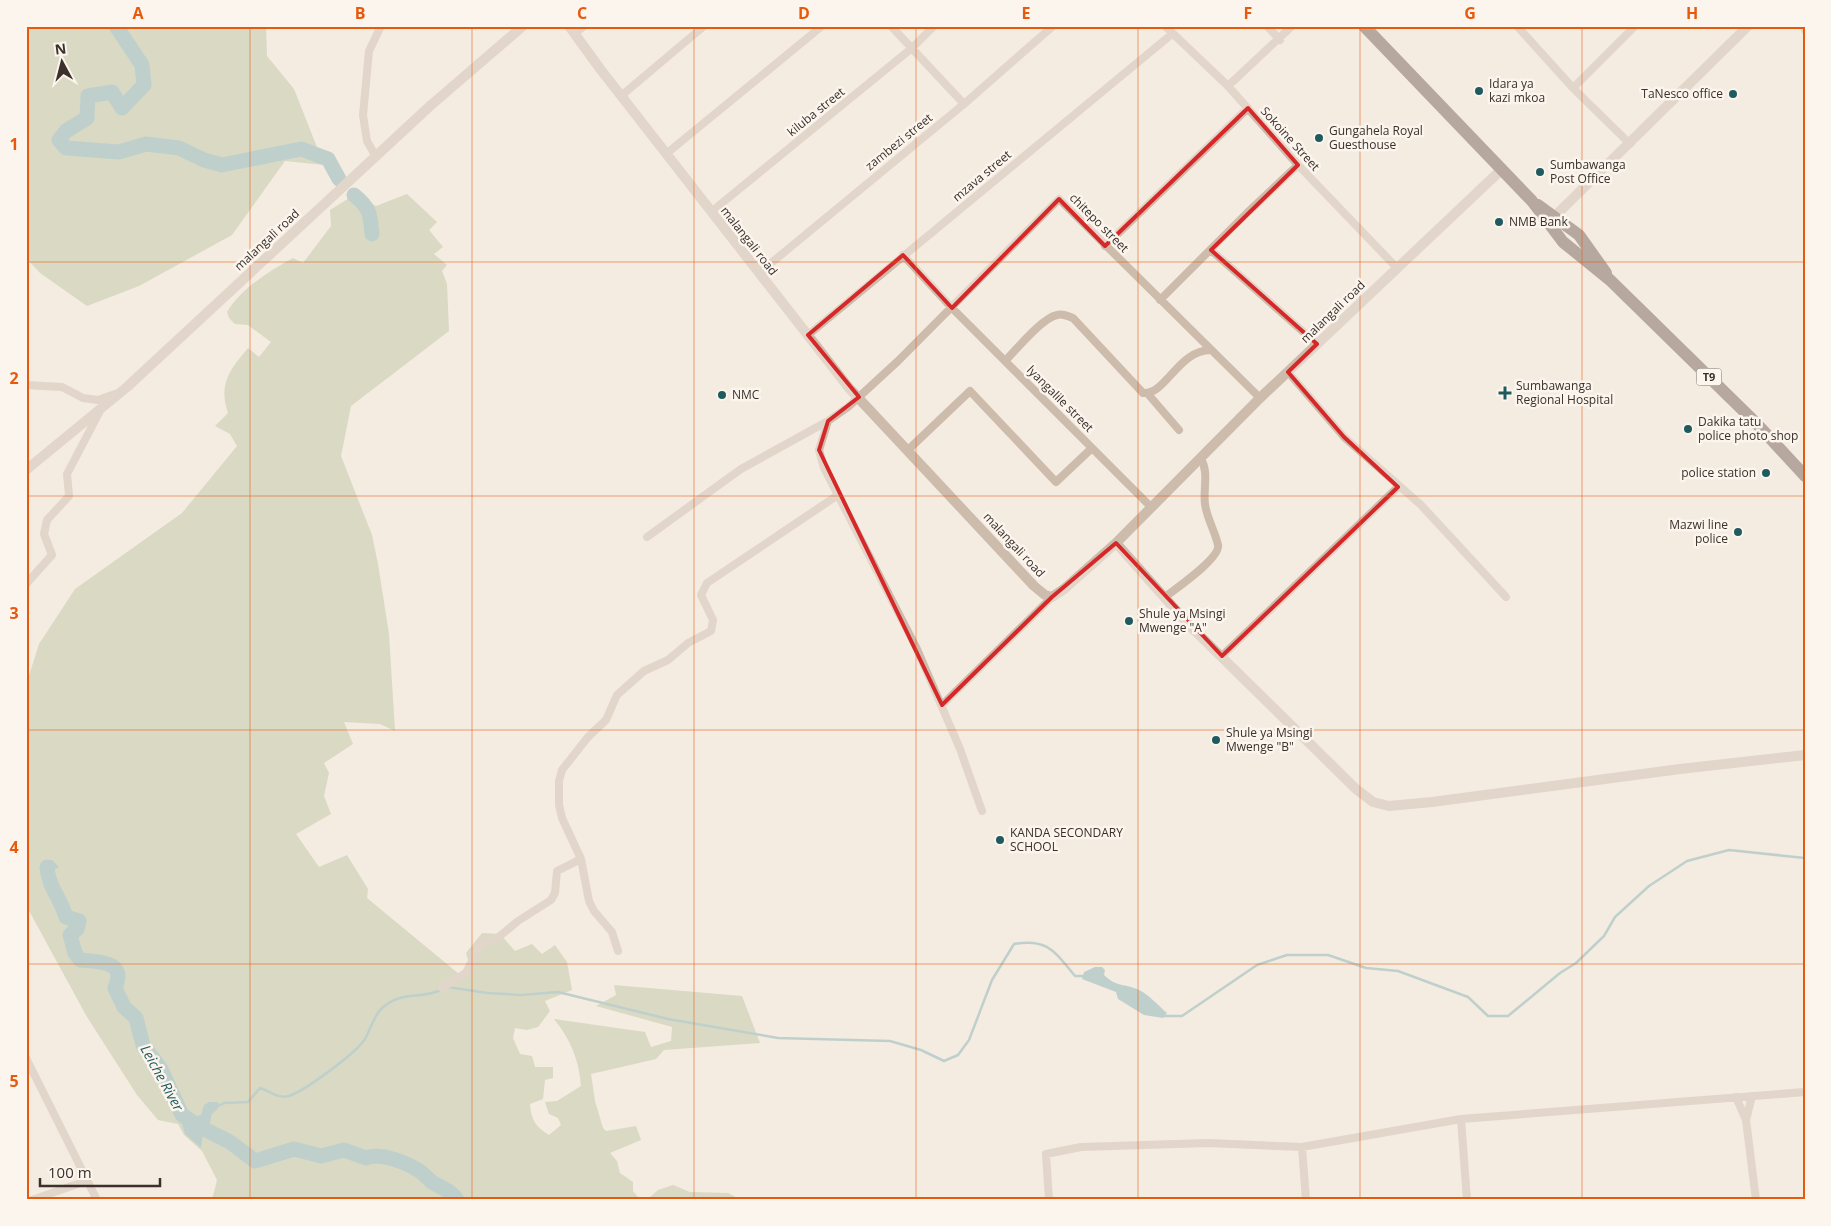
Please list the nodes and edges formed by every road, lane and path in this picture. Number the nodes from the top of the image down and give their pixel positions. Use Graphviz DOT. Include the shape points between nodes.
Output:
graph roads {
  1 [pos="381,26"];
  2 [pos="523,26"];
  3 [pos="584,26"];
  4 [pos="704,26"];
  5 [pos="822,26"];
  6 [pos="891,26"];
  7 [pos="934,26"];
  8 [pos="1052,26"];
  9 [pos="1165,26"];
  10 [pos="1267,26"];
  11 [pos="1292,26"];
  12 [pos="1364,26"];
  13 [pos="1517,26"];
  14 [pos="1635,26"];
  15 [pos="1748,26"];
  16 [pos="1804,26"];
  17 [pos="572,30"];
  18 [pos="1805,30"];
  19 [pos="1172,34"];
  20 [pos="1280,40"];
  21 [pos="912,48"];
  22 [pos="1228,86"];
  23 [pos="1573,88"];
  24 [pos="621,96"];
  25 [pos="964,104"];
  26 [pos="1248,108"];
  27 [pos="1630,144"];
  28 [pos="666,154"];
  29 [pos="376,157"];
  30 [pos="1298,165"];
  31 [pos="1501,170"];
  32 [pos="1532,201"];
  33 [pos="711,212"];
  34 [pos="1555,216"];
  35 [pos="1570,226"];
  36 [pos="1581,237"];
  37 [pos="1560,238"];
  38 [pos="1106,246"];
  39 [pos="1570,249"];
  40 [pos="1211,250"];
  41 [pos="903,256"];
  42 [pos="1396,268"];
  43 [pos="759,273"];
  44 [pos="1610,280"];
  45 [pos="1160,300"];
  46 [pos="952,308"];
  47 [pos="808,336"];
  48 [pos="1317,344"];
  49 [pos="1211,350"];
  50 [pos="1006,361"];
  51 [pos="1288,372"];
  52 [pos="26,385"];
  53 [pos="127,387"];
  54 [pos="1148,394"];
  55 [pos="859,397"];
  56 [pos="1260,398"];
  57 [pos="102,407"];
  58 [pos="828,421"];
  59 [pos="1179,430"];
  60 [pos="1092,448"];
  61 [pos="908,449"];
  62 [pos="1201,459"];
  63 [pos="26,470"];
  64 [pos="1805,476"];
  65 [pos="1398,487"];
  66 [pos="838,495"];
  67 [pos="1151,507"];
  68 [pos="647,537"];
  69 [pos="1116,543"];
  70 [pos="26,584"];
  71 [pos="1052,596"];
  72 [pos="1506,597"];
  73 [pos="1164,598"];
  74 [pos="1222,656"];
  75 [pos="942,705"];
  76 [pos="1805,755"];
  77 [pos="982,811"];
  78 [pos="581,859"];
  79 [pos="618,951"];
  80 [pos="442,988"];
  81 [pos="26,1058"];
  82 [pos="1805,1092"];
  83 [pos="1752,1096"];
  84 [pos="1736,1097"];
  85 [pos="1461,1119"];
  86 [pos="1746,1120"];
  87 [pos="1302,1147"];
  88 [pos="86,1181"];
  89 [pos="32,1200"];
  90 [pos="97,1200"];
  91 [pos="1049,1200"];
  92 [pos="1306,1200"];
  93 [pos="1467,1200"];
  94 [pos="1756,1200"];
  1 -- 29 [label="street" via="369,51 363,115 367,141"];
  2 -- 29 [label="street, malangali road"];
  3 -- 17 [label="street"];
  4 -- 24 [label="street"];
  5 -- 28 [label="street"];
  6 -- 21 [label="street"];
  7 -- 21 [label="street, kiluba street"];
  8 -- 25 [label="street, zambezi street"];
  9 -- 19 [label="street, Sokoine Street"];
  10 -- 20 [label="street"];
  11 -- 20 [label="street"];
  12 -- 31 [label="highway, T9"];
  13 -- 23 [label="street"];
  14 -- 23 [label="street"];
  15 -- 27 [label="street"];
  16 -- 18 [label="street"];
  17 -- 24 [label="street, malangali road"];
  19 -- 22 [label="street, Sokoine Street"];
  19 -- 41 [label="street, mzava street"];
  20 -- 22 [label="street"];
  21 -- 25 [label="street"];
  21 -- 33 [label="street, kiluba street"];
  22 -- 26 [label="street, Sokoine Street"];
  23 -- 27 [label="street"];
  24 -- 28 [label="street, malangali road"];
  25 -- 43 [label="street, zambezi street"];
  26 -- 30 [label="street, Sokoine Street"];
  26 -- 38 [label="street"];
  27 -- 34 [label="street"];
  28 -- 33 [label="street, malangali road"];
  29 -- 53 [label="street, malangali road"];
  30 -- 40 [label="street"];
  30 -- 42 [label="street, Sokoine Street"];
  31 -- 32 [label="highway, T9"];
  31 -- 42 [label="street, malangali road"];
  32 -- 34 [label="highway, T9"];
  32 -- 37 [label="highway, T9"];
  33 -- 43 [label="street, malangali road"];
  34 -- 35 [label="highway, T9"];
  35 -- 36 [label="highway, T9"];
  35 -- 37 [label="highway"];
  36 -- 39 [label="highway"];
  36 -- 44 [label="highway, T9"];
  37 -- 39 [label="highway, T9"];
  38 -- 45 [label="street, chitepo street"];
  38 -- 46 [label="street, chitepo street" via="1060,196"];
  39 -- 44 [label="highway, T9"];
  40 -- 45 [label="street"];
  40 -- 48 [label="street"];
  41 -- 46 [label="street, lyangalile street"];
  41 -- 47 [label="street, mzava street"];
  42 -- 48 [label="street, malangali road"];
  43 -- 47 [label="street, malangali road"];
  44 -- 64 [label="highway, T9"];
  45 -- 49 [label="street, chitepo street"];
  46 -- 50 [label="street, lyangalile street"];
  46 -- 55 [label="street, chitepo street"];
  47 -- 55 [label="street, malangali road"];
  48 -- 51 [label="street, malangali road"];
  49 -- 54 [label="street" via="1194,352 1155,391"];
  49 -- 56 [label="street, chitepo street"];
  50 -- 54 [label="street" via="1046,320 1063,314 1073,318 1136,388"];
  50 -- 60 [label="street, lyangalile street"];
  51 -- 56 [label="street, malangali road"];
  51 -- 65 [label="street" via="1344,437"];
  52 -- 53 [label="street" via="62,387 84,398 98,400"];
  53 -- 57 [label="street, malangali road"];
  54 -- 59 [label="street"];
  55 -- 58 [label="street, chitepo street"];
  55 -- 61 [label="street, malangali road"];
  56 -- 62 [label="street, malangali road"];
  57 -- 63 [label="street, malangali road"];
  57 -- 70 [label="street" via="67,474 69,496 47,520 44,534 52,555"];
  58 -- 66 [label="street" via="819,450"];
  58 -- 68 [label="street, chitepo street" via="741,469"];
  60 -- 61 [label="street" via="1056,482 970,392"];
  60 -- 67 [label="street, lyangalile street"];
  61 -- 71 [label="street, malangali road" via="1034,586"];
  62 -- 67 [label="street, malangali road"];
  62 -- 73 [label="street" via="1205,470 1207,516 1218,551"];
  65 -- 72 [label="street" via="1422,504"];
  65 -- 74 [label="street"];
  66 -- 75 [label="street" via="902,618"];
  66 -- 78 [label="street" via="707,583 701,595 713,620 711,631 688,643 668,660 644,671 622,690 606,720 562,770 559,805 566,831"];
  67 -- 69 [label="street, malangali road"];
  69 -- 71 [label="street, malangali road"];
  69 -- 73 [label="street"];
  71 -- 75 [label="street"];
  73 -- 74 [label="street"];
  74 -- 76 [label="street" via="1356,789 1373,802 1389,806"];
  75 -- 77 [label="street"];
  78 -- 79 [label="street" via="589,901 594,912 612,932"];
  78 -- 80 [label="street" via="557,870 555,893 551,900 495,940 481,943 466,973"];
  81 -- 88 [label="street"];
  82 -- 83 [label="street"];
  83 -- 84 [label="street"];
  83 -- 86 [label="street"];
  84 -- 85 [label="street"];
  84 -- 86 [label="street"];
  85 -- 87 [label="street"];
  85 -- 93 [label="street"];
  86 -- 94 [label="street"];
  87 -- 91 [label="street" via="1208,1143 1081,1147 1055,1152 1046,1154"];
  87 -- 92 [label="street"];
  88 -- 89 [label="street"];
  88 -- 90 [label="street"];
}
